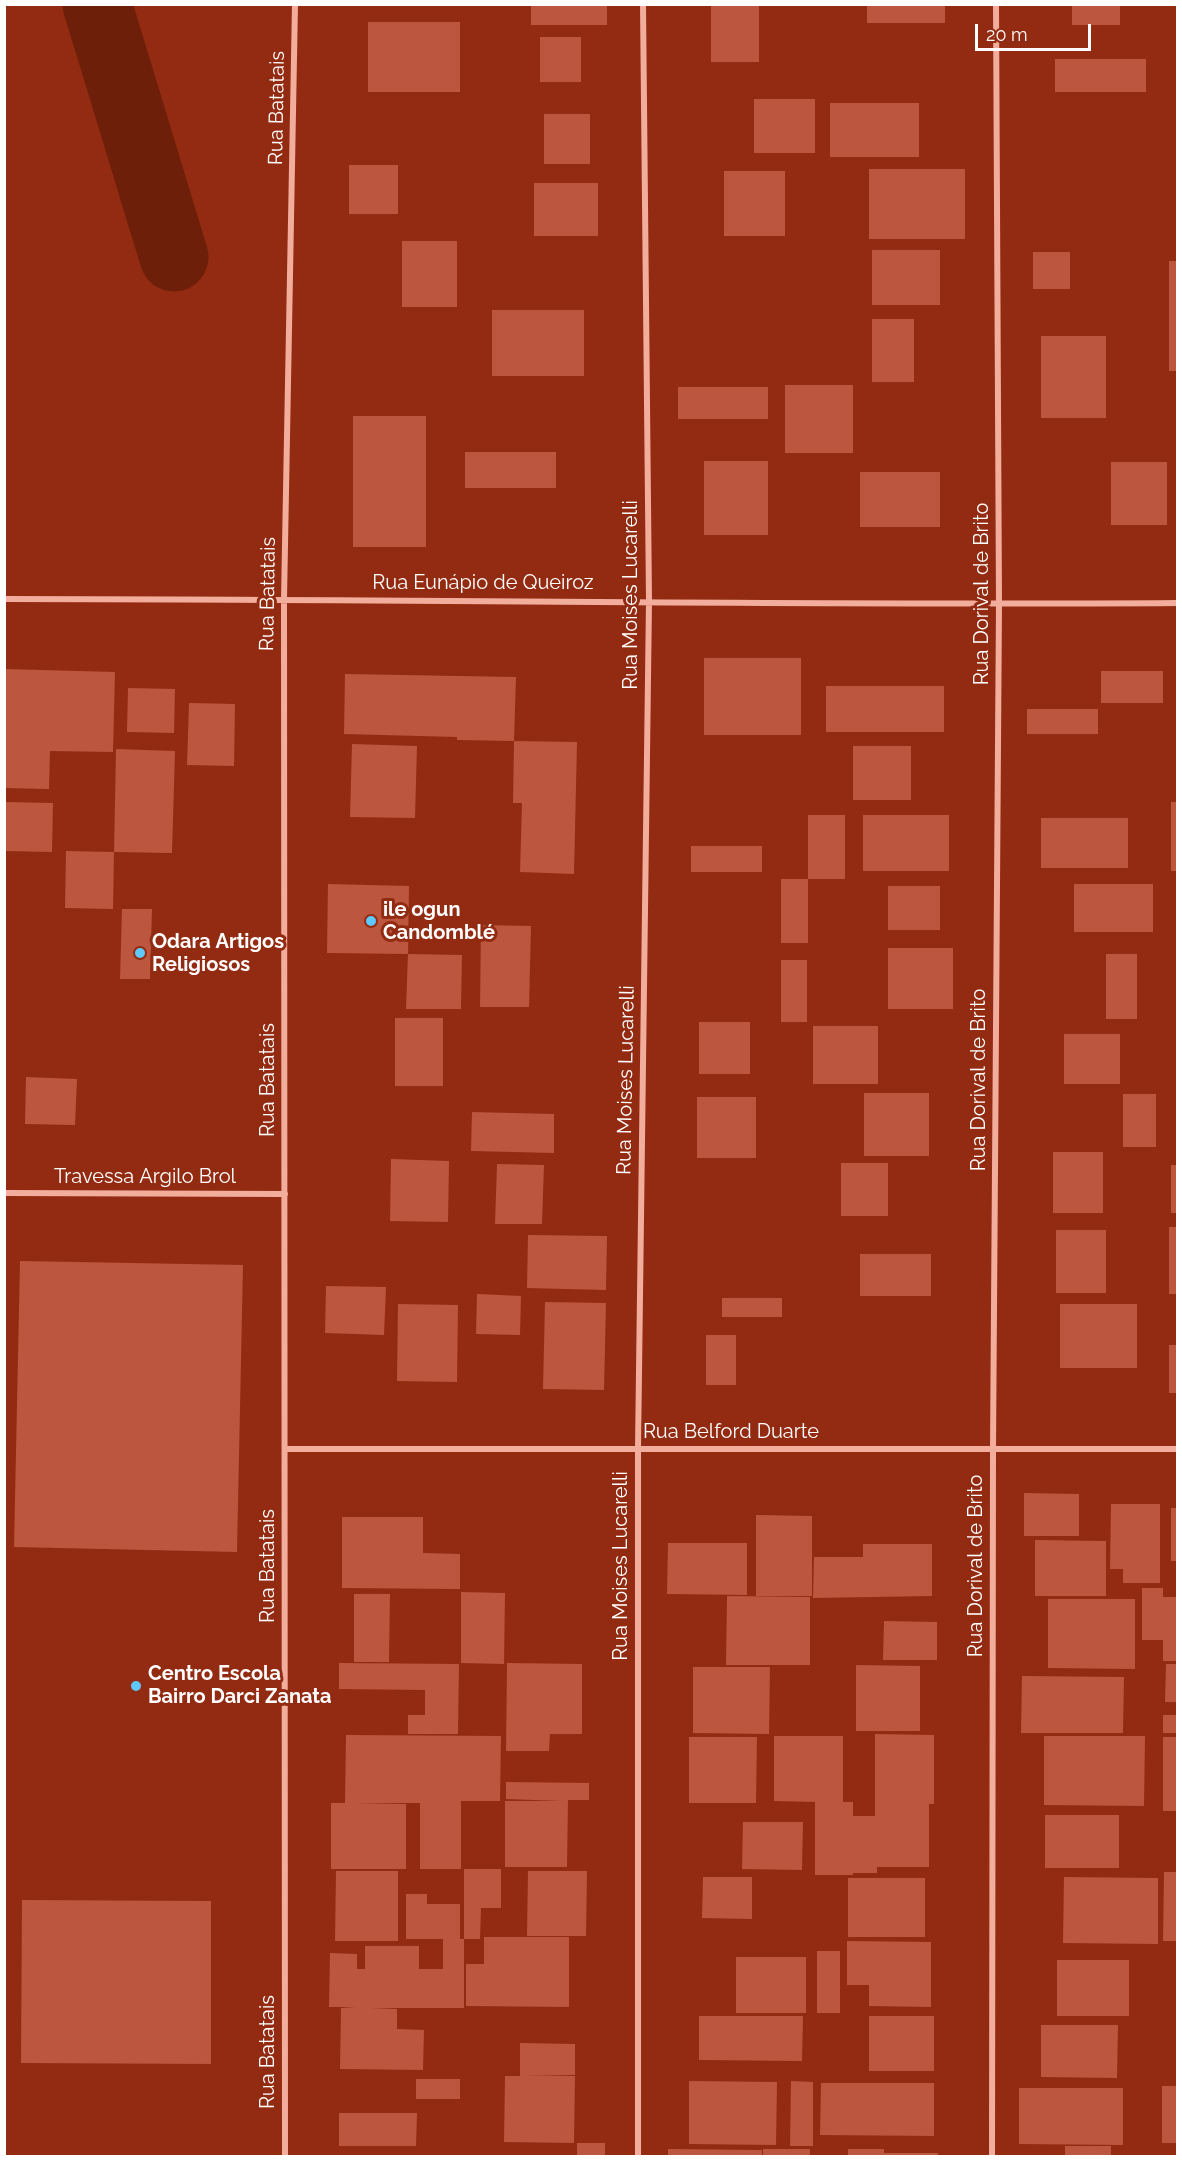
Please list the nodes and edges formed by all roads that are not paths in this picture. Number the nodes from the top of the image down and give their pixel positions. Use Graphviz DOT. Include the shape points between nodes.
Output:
graph roads {
  1 [pos="295,4"];
  2 [pos="643,4"];
  3 [pos="996,4"];
  4 [pos="4,599"];
  5 [pos="284,599"];
  6 [pos="649,601"];
  7 [pos="1178,603"];
  8 [pos="999,604"];
  9 [pos="4,1193"];
  10 [pos="285,1194"];
  11 [pos="285,1449"];
  12 [pos="638,1449"];
  13 [pos="993,1449"];
  14 [pos="1178,1449"];
  15 [pos="285,2157"];
  16 [pos="638,2157"];
  17 [pos="992,2157"];
  1 -- 5 [label="street, Rua Batatais"];
  2 -- 6 [label="street, Rua Moises Lucarelli"];
  3 -- 8 [label="street, Rua Dorival de Brito"];
  4 -- 5 [label="street, Rua Eunápio de Queiroz"];
  5 -- 6 [label="street, Rua Eunápio de Queiroz"];
  5 -- 10 [label="street, Rua Batatais"];
  6 -- 8 [label="street, Rua Eunápio de Queiroz"];
  6 -- 12 [label="street, Rua Moises Lucarelli"];
  7 -- 8 [label="street, Rua Eunápio de Queiroz"];
  8 -- 13 [label="street, Rua Dorival de Brito"];
  9 -- 10 [label="street, Travessa Argilo Brol"];
  10 -- 11 [label="street, Rua Batatais"];
  11 -- 12 [label="street, Rua Belford Duarte"];
  11 -- 15 [label="street, Rua Batatais"];
  12 -- 13 [label="street, Rua Belford Duarte"];
  12 -- 16 [label="street, Rua Moises Lucarelli"];
  13 -- 14 [label="street, Rua Belford Duarte"];
  13 -- 17 [label="street, Rua Dorival de Brito"];
}
